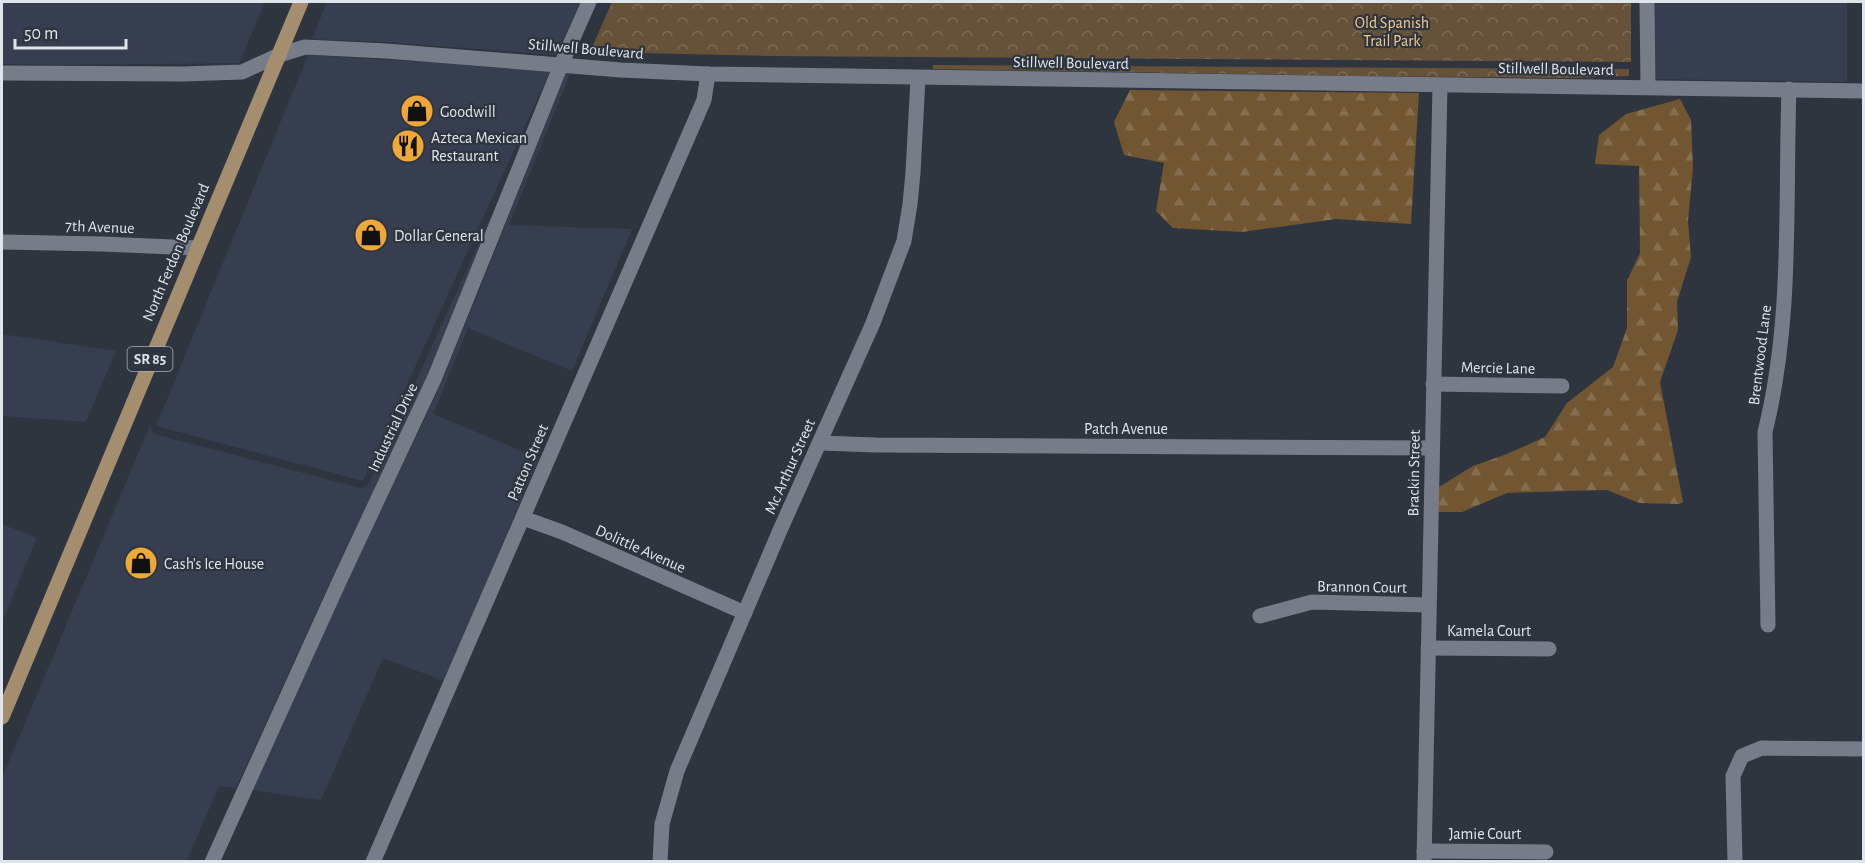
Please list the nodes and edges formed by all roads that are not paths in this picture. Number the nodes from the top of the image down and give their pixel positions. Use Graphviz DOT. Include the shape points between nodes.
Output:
graph roads {
  1 [pos="301,2"];
  2 [pos="589,2"];
  3 [pos="1647,2"];
  4 [pos="279,56"];
  5 [pos="561,65"];
  6 [pos="2,73"];
  7 [pos="708,74"];
  8 [pos="918,78"];
  9 [pos="1440,85"];
  10 [pos="1648,87"];
  11 [pos="1789,89"];
  12 [pos="1863,91"];
  13 [pos="2,242"];
  14 [pos="197,248"];
  15 [pos="1433,384"];
  16 [pos="1562,387"];
  17 [pos="820,442"];
  18 [pos="1432,448"];
  19 [pos="523,518"];
  20 [pos="1428,605"];
  21 [pos="745,613"];
  22 [pos="1260,616"];
  23 [pos="1768,626"];
  24 [pos="1428,648"];
  25 [pos="1550,649"];
  26 [pos="2,717"];
  27 [pos="1863,749"];
  28 [pos="1546,852"];
  29 [pos="1424,856"];
  30 [pos="212,861"];
  31 [pos="373,861"];
  32 [pos="660,861"];
  33 [pos="1735,861"];
  1 -- 4 [label="main road, North Ferdon Boulevard / SR 85"];
  2 -- 5 [label="street, Industrial Drive"];
  3 -- 10 [label="street"];
  4 -- 5 [label="street, Stillwell Boulevard" via="305,47"];
  4 -- 6 [label="street, Stillwell Boulevard" via="242,72"];
  4 -- 14 [label="main road, North Ferdon Boulevard / SR 85"];
  5 -- 7 [label="street, Stillwell Boulevard"];
  5 -- 30 [label="street, Industrial Drive" via="435,377"];
  7 -- 8 [label="street, Stillwell Boulevard"];
  7 -- 19 [label="street, Patton Street" via="704,100"];
  8 -- 9 [label="street, Stillwell Boulevard"];
  8 -- 17 [label="street, Mc Arthur Street" via="904,241 873,323"];
  9 -- 10 [label="street, Stillwell Boulevard"];
  9 -- 15 [label="street, Brackin Street"];
  10 -- 11 [label="street, Stillwell Boulevard"];
  11 -- 12 [label="street, Stillwell Boulevard"];
  11 -- 23 [label="street, Brentwood Lane" via="1783,314 1773,401 1765,432"];
  13 -- 14 [label="street, 7th Avenue"];
  14 -- 26 [label="main road, North Ferdon Boulevard / SR 85"];
  15 -- 16 [label="street, Mercie Lane"];
  15 -- 18 [label="street, Brackin Street"];
  17 -- 18 [label="street, Patch Avenue"];
  17 -- 21 [label="street, Mc Arthur Street"];
  18 -- 20 [label="street, Brackin Street"];
  19 -- 21 [label="street, Dolittle Avenue"];
  19 -- 31 [label="street, Patton Street"];
  20 -- 22 [label="street, Brannon Court" via="1312,602"];
  20 -- 24 [label="street, Brackin Street"];
  21 -- 32 [label="street, Mc Arthur Street" via="677,771 662,825"];
  24 -- 25 [label="street, Kamela Court"];
  24 -- 29 [label="street, Brackin Street"];
  27 -- 33 [label="street" via="1762,748 1742,756 1733,776"];
  28 -- 29 [label="street, Jamie Court"];
}
